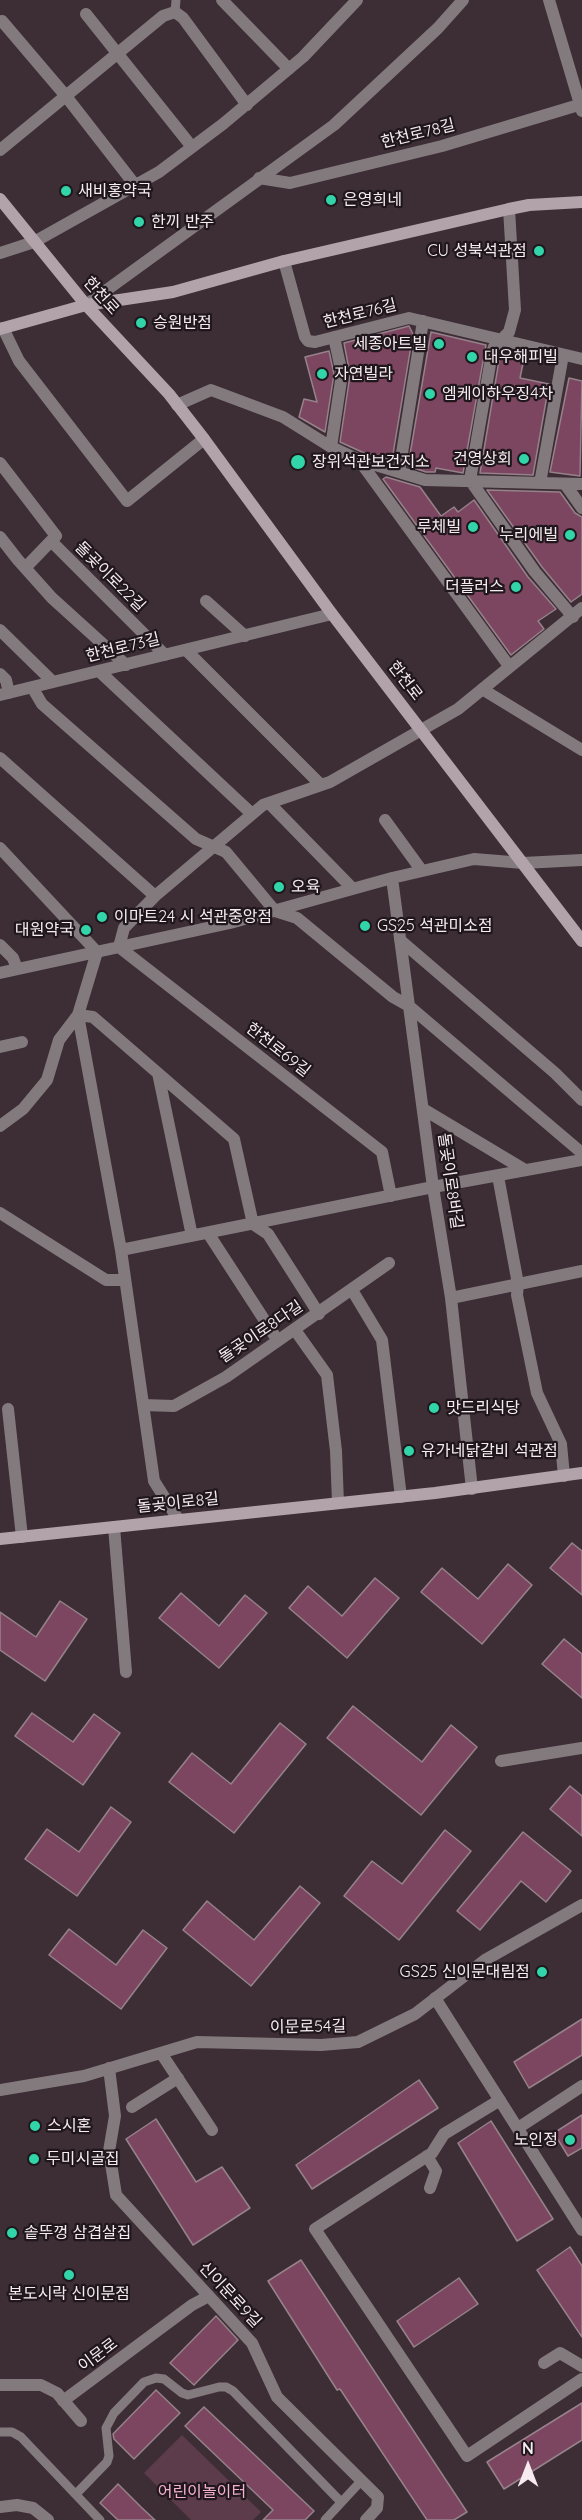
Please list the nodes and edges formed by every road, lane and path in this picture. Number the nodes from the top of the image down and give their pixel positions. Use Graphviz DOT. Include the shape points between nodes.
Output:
graph roads {
  1 [pos="222,0"];
  2 [pos="463,0"];
  3 [pos="549,0"];
  4 [pos="351,2"];
  5 [pos="171,10"];
  6 [pos="87,14"];
  7 [pos="2,21"];
  8 [pos="117,53"];
  9 [pos="289,69"];
  10 [pos="64,95"];
  11 [pos="247,105"];
  12 [pos="581,106"];
  13 [pos="192,147"];
  14 [pos="0,150"];
  15 [pos="260,178"];
  16 [pos="135,185"];
  17 [pos="0,199"];
  18 [pos="582,202"];
  19 [pos="509,209"];
  20 [pos="34,242"];
  21 [pos="0,252"];
  22 [pos="284,261"];
  23 [pos="86,305"];
  24 [pos="423,321"];
  25 [pos="1,329"];
  26 [pos="334,337"];
  27 [pos="501,340"];
  28 [pos="563,355"];
  29 [pos="582,359"];
  30 [pos="177,405"];
  31 [pos="204,439"];
  32 [pos="331,447"];
  33 [pos="359,460"];
  34 [pos="0,463"];
  35 [pos="399,472"];
  36 [pos="470,480"];
  37 [pos="540,483"];
  38 [pos="565,484"];
  39 [pos="582,484"];
  40 [pos="582,508"];
  41 [pos="0,537"];
  42 [pos="51,542"];
  43 [pos="25,568"];
  44 [pos="206,601"];
  45 [pos="578,613"];
  46 [pos="332,614"];
  47 [pos="0,630"];
  48 [pos="245,636"];
  49 [pos="186,650"];
  50 [pos="165,655"];
  51 [pos="126,665"];
  52 [pos="509,666"];
  53 [pos="99,671"];
  54 [pos="0,674"];
  55 [pos="53,682"];
  56 [pos="32,687"];
  57 [pos="482,689"];
  58 [pos="4,694"];
  59 [pos="421,730"];
  60 [pos="582,750"];
  61 [pos="0,758"];
  62 [pos="321,785"];
  63 [pos="269,804"];
  64 [pos="252,814"];
  65 [pos="385,820"];
  66 [pos="0,848"];
  67 [pos="212,848"];
  68 [pos="582,860"];
  69 [pos="523,863"];
  70 [pos="422,871"];
  71 [pos="392,878"];
  72 [pos="353,889"];
  73 [pos="155,896"];
  74 [pos="275,911"];
  75 [pos="400,940"];
  76 [pos="582,941"];
  77 [pos="0,945"];
  78 [pos="119,947"];
  79 [pos="97,952"];
  80 [pos="17,969"];
  81 [pos="0,973"];
  82 [pos="409,1006"];
  83 [pos="78,1016"];
  84 [pos="22,1042"];
  85 [pos="0,1047"];
  86 [pos="158,1073"];
  87 [pos="582,1100"];
  88 [pos="423,1109"];
  89 [pos="0,1126"];
  90 [pos="582,1153"];
  91 [pos="582,1160"];
  92 [pos="525,1170"];
  93 [pos="498,1176"];
  94 [pos="433,1187"];
  95 [pos="391,1196"];
  96 [pos="0,1213"];
  97 [pos="253,1224"];
  98 [pos="208,1233"];
  99 [pos="192,1236"];
  100 [pos="121,1250"];
  101 [pos="389,1263"];
  102 [pos="582,1271"];
  103 [pos="125,1280"];
  104 [pos="519,1284"];
  105 [pos="352,1290"];
  106 [pos="451,1298"];
  107 [pos="319,1314"];
  108 [pos="295,1330"];
  109 [pos="278,1341"];
  110 [pos="143,1405"];
  111 [pos="9,1409"];
  112 [pos="582,1473"];
  113 [pos="564,1476"];
  114 [pos="472,1489"];
  115 [pos="401,1497"];
  116 [pos="338,1503"];
  117 [pos="178,1520"];
  118 [pos="114,1527"];
  119 [pos="22,1537"];
  120 [pos="0,1539"];
  121 [pos="126,1672"];
  122 [pos="582,1748"];
  123 [pos="501,1761"];
  124 [pos="582,1905"];
  125 [pos="435,1998"];
  126 [pos="161,2053"];
  127 [pos="109,2068"];
  128 [pos="178,2078"];
  129 [pos="582,2086"];
  130 [pos="0,2090"];
  131 [pos="500,2100"];
  132 [pos="132,2107"];
  133 [pos="518,2128"];
  134 [pos="212,2130"];
  135 [pos="427,2156"];
  136 [pos="430,2188"];
  137 [pos="582,2230"];
  138 [pos="209,2296"];
  139 [pos="544,2363"];
  140 [pos="582,2366"];
  141 [pos="582,2379"];
  142 [pos="0,2385"];
  143 [pos="63,2401"];
  144 [pos="81,2421"];
  145 [pos="0,2432"];
  146 [pos="362,2480"];
  147 [pos="75,2494"];
  148 [pos="342,2502"];
  149 [pos="0,2507"];
  150 [pos="48,2520"];
  151 [pos="99,2520"];
  152 [pos="325,2520"];
  153 [pos="366,2520"];
  1 -- 9 [label="street"];
  2 -- 15 [label="street" via="334,125"];
  3 -- 12 [label="street"];
  4 -- 9 [label="street"];
  5 -- 8 [label="street"];
  5 -- 11 [label="street" via="183,18"];
  6 -- 8 [label="street"];
  7 -- 10 [label="street"];
  8 -- 10 [label="street"];
  8 -- 13 [label="street"];
  9 -- 11 [label="street"];
  10 -- 14 [label="street"];
  10 -- 16 [label="street"];
  11 -- 13 [label="street"];
  12 -- 15 [label="street, 한천로78길" via="442,146 290,183"];
  13 -- 16 [label="street"];
  15 -- 23 [label="street"];
  16 -- 20 [label="street"];
  17 -- 20 [label="street, 한천로"];
  18 -- 19 [label="street"];
  19 -- 22 [label="street"];
  19 -- 27 [label="street" via="515,310 509,332"];
  20 -- 21 [label="street"];
  20 -- 23 [label="street, 한천로"];
  22 -- 23 [label="street" via="173,292"];
  22 -- 26 [label="street, 한천로76길" via="307,340"];
  23 -- 25 [label="street"];
  23 -- 30 [label="street, 한천로"];
  24 -- 26 [label="street, 한천로76길" via="397,320"];
  24 -- 27 [label="street, 한천로76길"];
  24 -- 35 [label="street"];
  25 -- 31 [label="street" via="19,361 127,501"];
  26 -- 32 [label="street" via="342,374"];
  27 -- 28 [label="street, 한천로76길"];
  27 -- 36 [label="street" via="492,352"];
  28 -- 29 [label="street, 한천로76길"];
  28 -- 37 [label="street"];
  30 -- 31 [label="street, 한천로"];
  30 -- 32 [label="street" via="212,390 283,417"];
  31 -- 46 [label="street, 한천로"];
  32 -- 33 [label="street"];
  33 -- 35 [label="street"];
  33 -- 52 [label="street"];
  34 -- 42 [label="street, 돌곶이로22길" via="56,536"];
  35 -- 36 [label="street" via="433,482"];
  36 -- 37 [label="street"];
  36 -- 45 [label="street" via="535,572"];
  37 -- 38 [label="street"];
  38 -- 39 [label="street"];
  38 -- 40 [label="street"];
  41 -- 43 [label="street"];
  42 -- 43 [label="street"];
  42 -- 50 [label="street, 돌곶이로22길"];
  43 -- 51 [label="street"];
  44 -- 48 [label="street"];
  45 -- 52 [label="street"];
  46 -- 48 [label="street, 한천로73길"];
  46 -- 59 [label="street, 한천로"];
  47 -- 55 [label="street"];
  48 -- 49 [label="street, 한천로73길"];
  49 -- 50 [label="street, 한천로73길"];
  49 -- 62 [label="street"];
  50 -- 51 [label="street, 한천로73길"];
  51 -- 53 [label="street, 한천로73길"];
  52 -- 57 [label="street"];
  53 -- 55 [label="street, 한천로73길"];
  53 -- 64 [label="street"];
  54 -- 58 [label="street, 한천로73길" via="6,680"];
  55 -- 56 [label="street, 한천로73길"];
  56 -- 58 [label="street, 한천로73길"];
  56 -- 67 [label="street" via="42,704 196,839"];
  57 -- 59 [label="street" via="458,709"];
  57 -- 60 [label="street"];
  59 -- 62 [label="street"];
  59 -- 69 [label="street, 한천로"];
  61 -- 73 [label="street"];
  62 -- 63 [label="street"];
  63 -- 64 [label="street"];
  63 -- 72 [label="street"];
  64 -- 67 [label="street"];
  65 -- 70 [label="street"];
  66 -- 79 [label="street"];
  67 -- 73 [label="street"];
  67 -- 74 [label="street" via="226,852"];
  68 -- 69 [label="street"];
  69 -- 70 [label="street" via="474,859"];
  69 -- 76 [label="street, 한천로"];
  70 -- 71 [label="street"];
  71 -- 72 [label="street"];
  71 -- 75 [label="street, 돌곶이로8바길"];
  72 -- 74 [label="street"];
  73 -- 78 [label="street" via="124,928"];
  74 -- 78 [label="street"];
  74 -- 82 [label="street" via="297,918"];
  75 -- 82 [label="street, 돌곶이로8바길"];
  75 -- 87 [label="street"];
  77 -- 80 [label="street" via="13,958"];
  78 -- 79 [label="street"];
  78 -- 95 [label="street, 한천로69길" via="382,1152"];
  79 -- 80 [label="street"];
  79 -- 83 [label="street"];
  80 -- 81 [label="street"];
  82 -- 88 [label="street, 돌곶이로8바길"];
  82 -- 90 [label="street"];
  83 -- 86 [label="street" via="93,1017"];
  83 -- 89 [label="street" via="59,1040 47,1080 23,1109"];
  83 -- 100 [label="street"];
  84 -- 85 [label="street"];
  86 -- 97 [label="street" via="234,1139"];
  86 -- 99 [label="street"];
  88 -- 92 [label="street"];
  88 -- 94 [label="street, 돌곶이로8바길"];
  91 -- 92 [label="street"];
  92 -- 93 [label="street"];
  93 -- 94 [label="street"];
  93 -- 104 [label="street"];
  94 -- 95 [label="street"];
  94 -- 106 [label="street, 돌곶이로8바길"];
  95 -- 97 [label="street"];
  96 -- 103 [label="street" via="106,1280"];
  97 -- 98 [label="street"];
  97 -- 107 [label="street" via="268,1234"];
  98 -- 99 [label="street"];
  98 -- 109 [label="street"];
  99 -- 100 [label="street"];
  100 -- 103 [label="street"];
  101 -- 105 [label="street, 돌곶이로8다길"];
  102 -- 104 [label="street"];
  103 -- 110 [label="street"];
  104 -- 106 [label="street"];
  104 -- 113 [label="street" via="517,1295 537,1393 561,1444"];
  105 -- 107 [label="street, 돌곶이로8다길"];
  105 -- 115 [label="street" via="382,1341"];
  106 -- 114 [label="street, 돌곶이로8바길"];
  107 -- 108 [label="street, 돌곶이로8다길"];
  108 -- 109 [label="street, 돌곶이로8다길"];
  108 -- 116 [label="street" via="327,1375"];
  109 -- 110 [label="street, 돌곶이로8다길" via="174,1406"];
  110 -- 117 [label="street" via="153,1481"];
  111 -- 119 [label="street"];
  112 -- 113 [label="street, 돌곶이로8길"];
  113 -- 114 [label="street, 돌곶이로8길"];
  114 -- 115 [label="street, 돌곶이로8길"];
  115 -- 116 [label="street, 돌곶이로8길"];
  116 -- 117 [label="street, 돌곶이로8길"];
  117 -- 118 [label="street, 돌곶이로8길"];
  118 -- 119 [label="street, 돌곶이로8길"];
  118 -- 121 [label="street"];
  119 -- 120 [label="street, 돌곶이로8길"];
  122 -- 123 [label="street"];
  124 -- 125 [label="street, 이문로54길" via="485,1960"];
  125 -- 126 [label="street, 이문로54길" via="416,2014 358,2042 197,2042"];
  125 -- 131 [label="street"];
  126 -- 127 [label="street, 이문로54길"];
  126 -- 128 [label="street"];
  127 -- 130 [label="street, 이문로54길"];
  127 -- 138 [label="street, 신이문로9길" via="115,2116 109,2151 116,2195"];
  128 -- 132 [label="street"];
  128 -- 134 [label="street"];
  129 -- 133 [label="street"];
  131 -- 133 [label="street"];
  131 -- 135 [label="street" via="444,2134"];
  133 -- 137 [label="street"];
  135 -- 136 [label="street" via="436,2171"];
  135 -- 141 [label="street" via="315,2229 467,2456"];
  138 -- 143 [label="street, 이문로"];
  138 -- 146 [label="street, 신이문로9길" via="252,2343 277,2397"];
  139 -- 140 [label="street" via="560,2353"];
  142 -- 143 [label="street" via="41,2385"];
  143 -- 144 [label="street"];
  145 -- 147 [label="lane" via="21,2437"];
  146 -- 148 [label="lane"];
  146 -- 153 [label="street, 신이문로9길" via="379,2500"];
  147 -- 148 [label="lane" via="107,2462 106,2428 114,2413 144,2382 156,2378 188,2395 219,2387 233,2391"];
  147 -- 151 [label="lane"];
  148 -- 152 [label="lane"];
  149 -- 150 [label="street" via="33,2508"];
}
